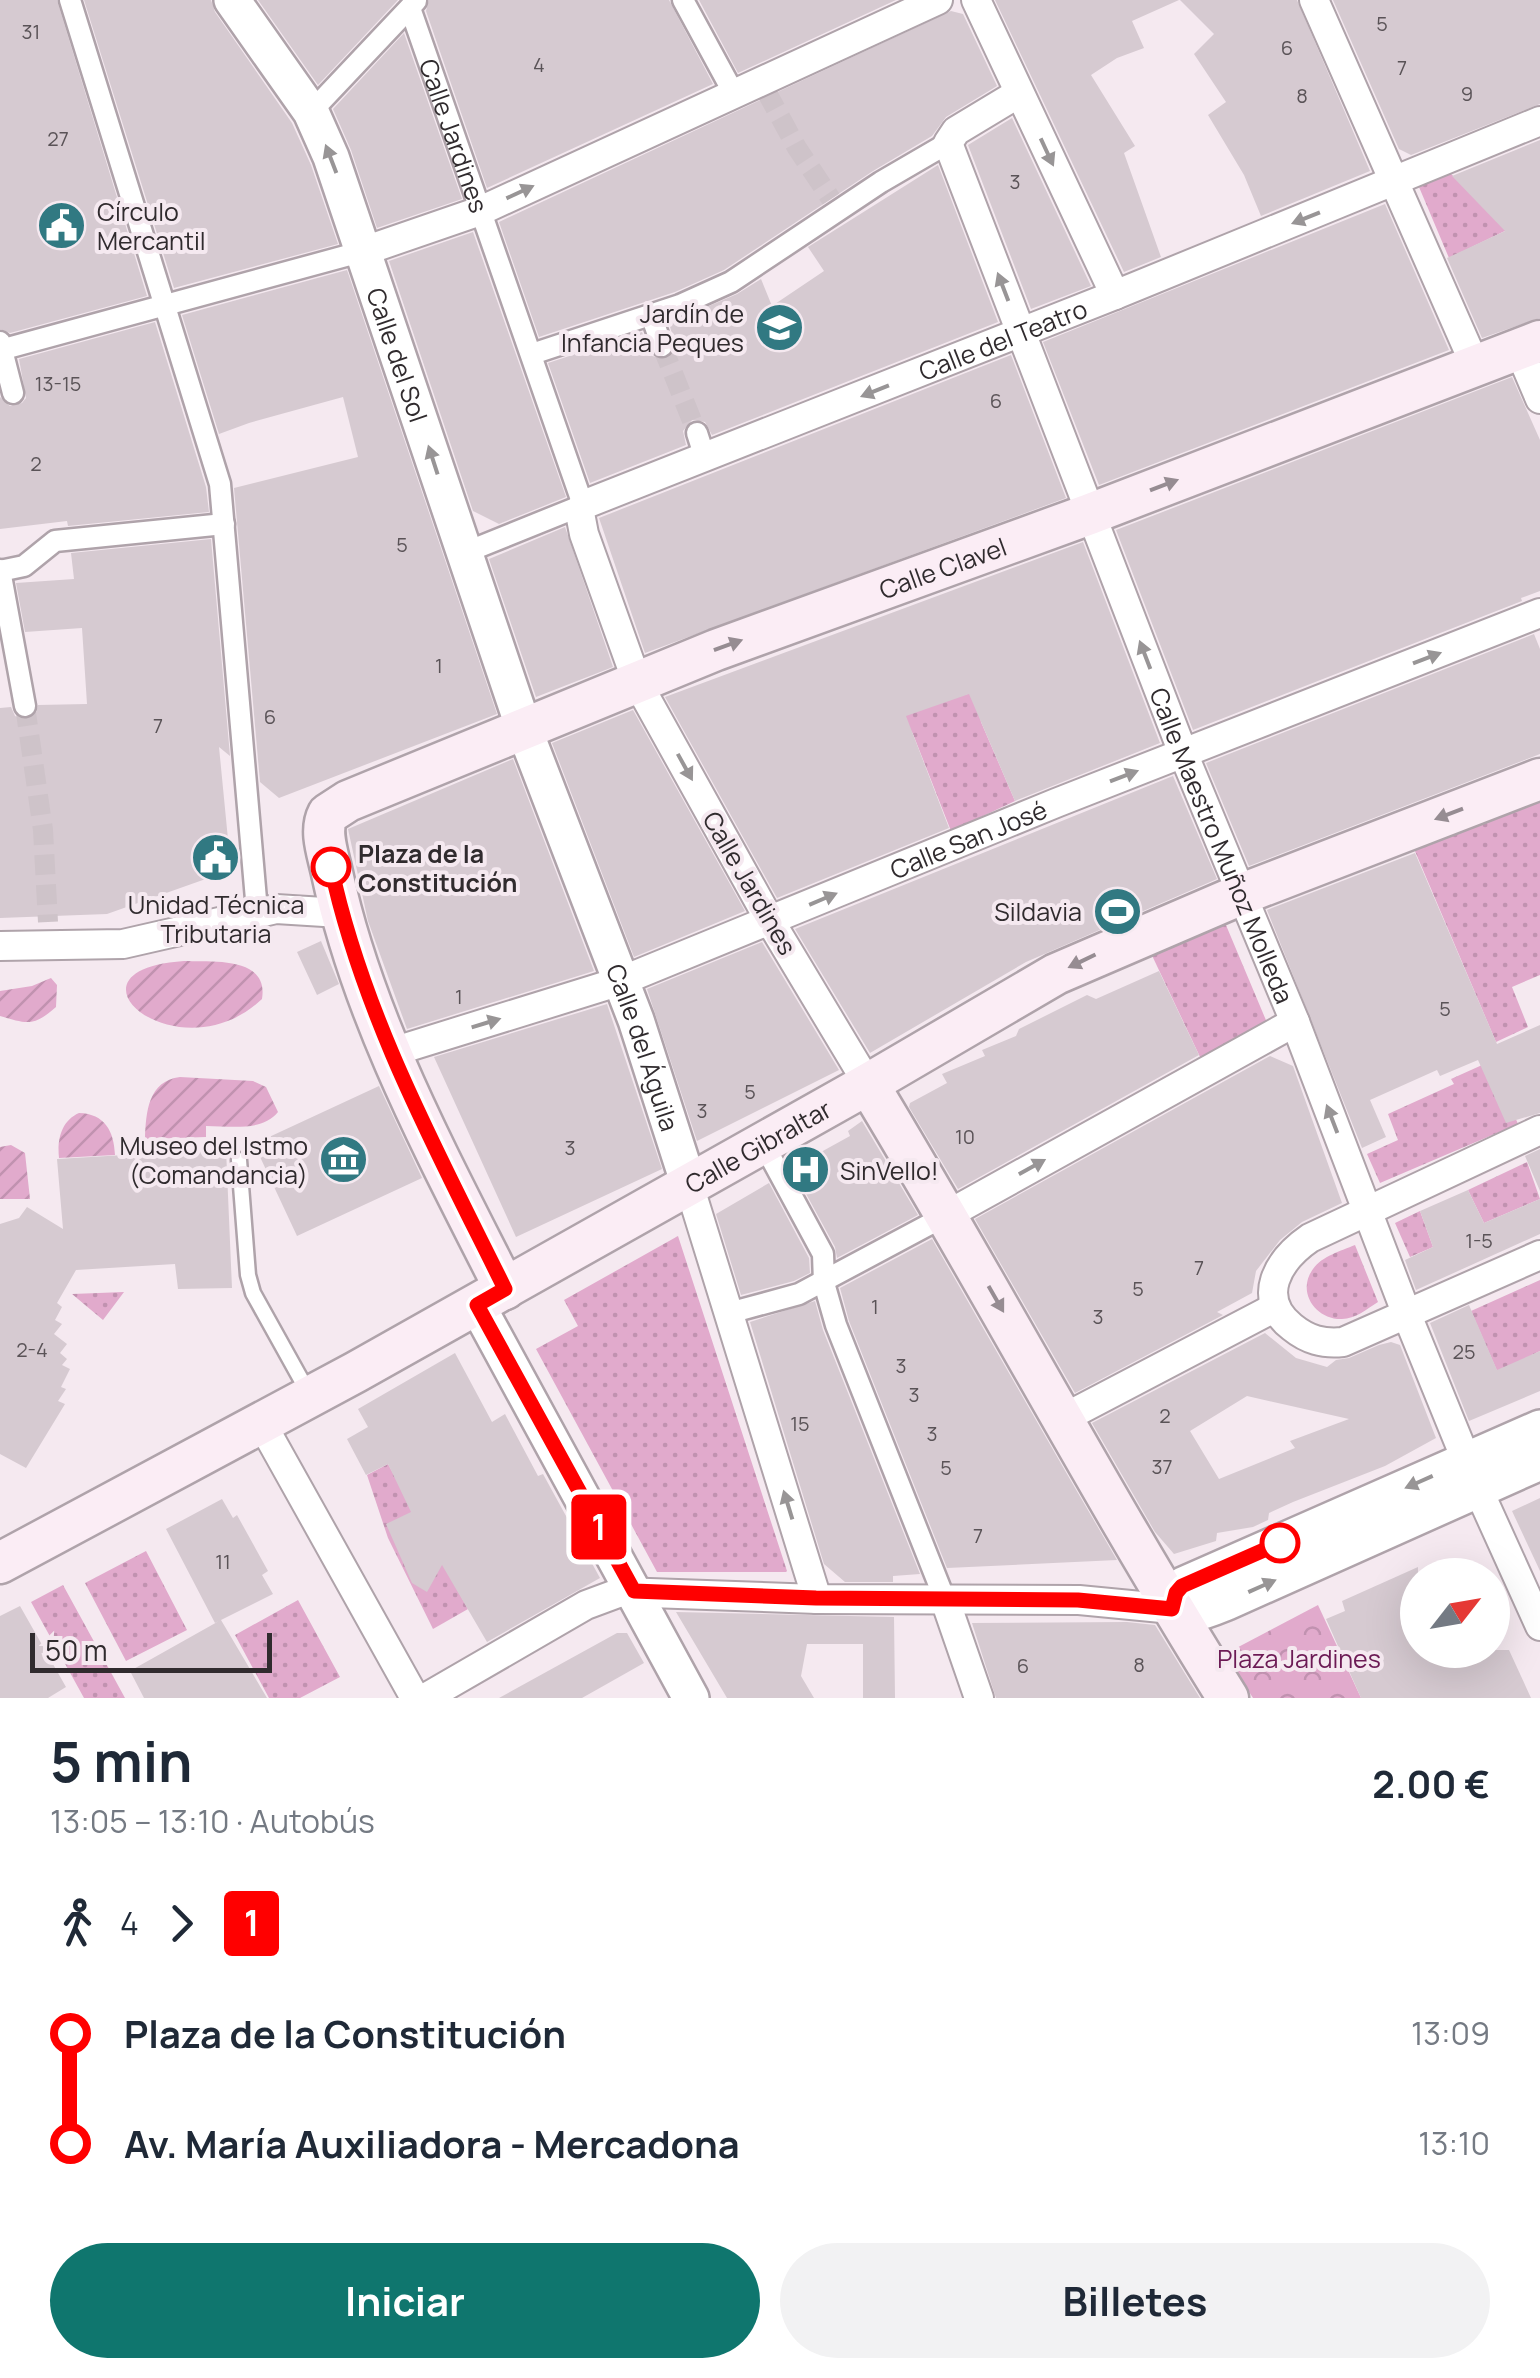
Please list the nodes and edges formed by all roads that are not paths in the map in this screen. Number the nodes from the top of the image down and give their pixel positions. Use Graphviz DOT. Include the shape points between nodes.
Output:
graph roads {
  1 [pos="70,0"];
  2 [pos="232,0"];
  3 [pos="684,0"];
  4 [pos="938,0"];
  5 [pos="976,0"];
  6 [pos="1314,0"];
  7 [pos="414,4"];
  8 [pos="733,92"];
  9 [pos="1019,93"];
  10 [pos="310,112"];
  11 [pos="1540,121"];
  12 [pos="948,143"];
  13 [pos="1397,182"];
  14 [pos="480,211"];
  15 [pos="364,251"];
  16 [pos="1115,296"];
  17 [pos="162,305"];
  18 [pos="651,314"];
  19 [pos="1021,333"];
  20 [pos="662,346"];
  21 [pos="1527,346"];
  22 [pos="1,347"];
  23 [pos="532,354"];
  24 [pos="1475,364"];
  25 [pos="14,393"];
  26 [pos="1540,398"];
  27 [pos="582,506"];
  28 [pos="1090,514"];
  29 [pos="224,524"];
  30 [pos="464,553"];
  31 [pos="0,570"];
  32 [pos="1540,613"];
  33 [pos="9,665"];
  34 [pos="637,682"];
  35 [pos="26,706"];
  36 [pos="524,729"];
  37 [pos="1184,753"];
  38 [pos="1540,779"];
  39 [pos="1242,894"];
  40 [pos="257,911"];
  41 [pos="326,911"];
  42 [pos="770,922"];
  43 [pos="0,946"];
  44 [pos="621,981"];
  45 [pos="1294,1022"];
  46 [pos="392,1052"];
  47 [pos="868,1084"];
  48 [pos="1540,1130"];
  49 [pos="763,1143"];
  50 [pos="238,1160"];
  51 [pos="689,1185"];
  52 [pos="1367,1210"];
  53 [pos="947,1215"];
  54 [pos="1540,1255"];
  55 [pos="824,1283"];
  56 [pos="491,1297"];
  57 [pos="1274,1308"];
  58 [pos="729,1314"];
  59 [pos="1407,1314"];
  60 [pos="310,1397"];
  61 [pos="1064,1418"];
  62 [pos="262,1424"];
  63 [pos="1540,1428"];
  64 [pos="1540,1462"];
  65 [pos="1472,1475"];
  66 [pos="0,1563"];
  67 [pos="634,1591"];
  68 [pos="816,1598"];
  69 [pos="945,1600"];
  70 [pos="1172,1609"];
  71 [pos="1540,1626"];
  72 [pos="414,1698"];
  73 [pos="425,1698"];
  74 [pos="691,1698"];
  75 [pos="979,1698"];
  76 [pos="1228,1698"];
  1 -- 17 [label="street"];
  2 -- 10 [label="street, Calle del Sol"];
  3 -- 8 [label="street"];
  4 -- 8 [label="street" via="763,86"];
  5 -- 9 [label="street"];
  6 -- 13 [label="street"];
  7 -- 10 [label="street"];
  7 -- 14 [label="street, Calle Jardines"];
  14 -- 8 [label="street, one-way"];
  9 -- 12 [label="street" via="956,130"];
  9 -- 16 [label="street, one-way"];
  15 -- 10 [label="street, Calle del Sol, one-way"];
  11 -- 13 [label="street, Calle del Teatro"];
  12 -- 18 [label="street" via="836,204 731,282"];
  19 -- 12 [label="street, Calle Maestro Muñoz Molleda, one-way"];
  13 -- 16 [label="street, Calle del Teatro, one-way"];
  13 -- 24 [label="street"];
  14 -- 15 [label="street"];
  14 -- 23 [label="street, Calle Jardines"];
  15 -- 17 [label="street"];
  30 -- 15 [label="street, Calle del Sol, one-way"];
  16 -- 19 [label="street, Calle del Teatro"];
  17 -- 22 [label="street"];
  17 -- 29 [label="street" via="207,435"];
  18 -- 20 [label="street"];
  18 -- 23 [label="street"];
  19 -- 27 [label="street, Calle del Teatro, one-way" via="701,445"];
  19 -- 28 [label="street, Calle Maestro Muñoz Molleda"];
  21 -- 24 [label="main road, Calle Clavel"];
  21 -- 26 [label="street" via="1523,359"];
  22 -- 25 [label="street"];
  23 -- 27 [label="street, Calle Jardines"];
  28 -- 24 [label="main road, Calle Clavel, one-way"];
  27 -- 30 [label="street, Calle del Teatro"];
  27 -- 34 [label="street, Calle Jardines" via="584,534"];
  34 -- 28 [label="main road, Calle Clavel, one-way"];
  37 -- 28 [label="street, Calle Maestro Muñoz Molleda, one-way"];
  29 -- 31 [label="street" via="48,543 24,566"];
  29 -- 40 [label="street"];
  30 -- 36 [label="street, Calle del Sol"];
  31 -- 33 [label="street"];
  37 -- 32 [label="street, Calle San José, one-way"];
  33 -- 35 [label="street"];
  34 -- 36 [label="main road, Calle Clavel"];
  34 -- 42 [label="street, Calle Jardines, one-way"];
  36 -- 41 [label="main road, Calle Clavel" via="328,814"];
  36 -- 44 [label="street, Calle del Águila"];
  37 -- 39 [label="street, Calle Maestro Muñoz Molleda"];
  42 -- 37 [label="street, Calle San José, one-way"];
  38 -- 39 [label="main road, Calle Gibraltar, one-way"];
  39 -- 45 [label="street, Calle Maestro Muñoz Molleda"];
  39 -- 47 [label="main road, Calle Gibraltar, one-way" via="1056,974"];
  40 -- 41 [label="street"];
  40 -- 43 [label="street" via="123,944 48,935"];
  41 -- 46 [label="main road"];
  42 -- 44 [label="street, Calle San José"];
  42 -- 47 [label="street, Calle Jardines"];
  46 -- 44 [label="street, Calle San José, one-way"];
  44 -- 51 [label="street, Calle del Águila"];
  52 -- 45 [label="street, Calle Maestro Muñoz Molleda, one-way"];
  53 -- 45 [label="street, one-way"];
  46 -- 56 [label="main road"];
  47 -- 49 [label="main road, Calle Gibraltar"];
  47 -- 53 [label="main road, Calle Jardines"];
  48 -- 52 [label="street"];
  49 -- 51 [label="main road, Calle Gibraltar"];
  49 -- 55 [label="street" via="820,1245"];
  50 -- 60 [label="lane" via="248,1275"];
  51 -- 56 [label="main road, Calle Gibraltar"];
  51 -- 58 [label="street, Calle del Águila"];
  52 -- 57 [label="street" via="1298,1247 1275,1281"];
  52 -- 59 [label="street, Calle Maestro Muñoz Molleda"];
  53 -- 55 [label="street"];
  53 -- 61 [label="main road, Calle Jardines, one-way"];
  54 -- 59 [label="street"];
  55 -- 58 [label="street"];
  55 -- 69 [label="street"];
  56 -- 60 [label="main road, Calle Gibraltar"];
  56 -- 67 [label="street"];
  57 -- 59 [label="street" via="1298,1332 1329,1343"];
  57 -- 61 [label="street"];
  68 -- 58 [label="street, Calle del Águila, one-way"];
  59 -- 65 [label="street, Calle Maestro Muñoz Molleda"];
  60 -- 62 [label="main road, Calle Gibraltar"];
  61 -- 70 [label="main road, Calle Jardines"];
  62 -- 66 [label="main road, Calle Gibraltar"];
  62 -- 72 [label="street"];
  63 -- 65 [label="street"];
  64 -- 65 [label="street"];
  65 -- 70 [label="street" via="1182,1586"];
  65 -- 71 [label="street, Calle Maestro Muñoz Molleda"];
  67 -- 68 [label="street"];
  67 -- 73 [label="street" via="598,1599"];
  67 -- 74 [label="street"];
  68 -- 69 [label="street"];
  69 -- 70 [label="street" via="1078,1600"];
  69 -- 75 [label="street"];
  70 -- 76 [label="main road, Calle Jardines"];
}
